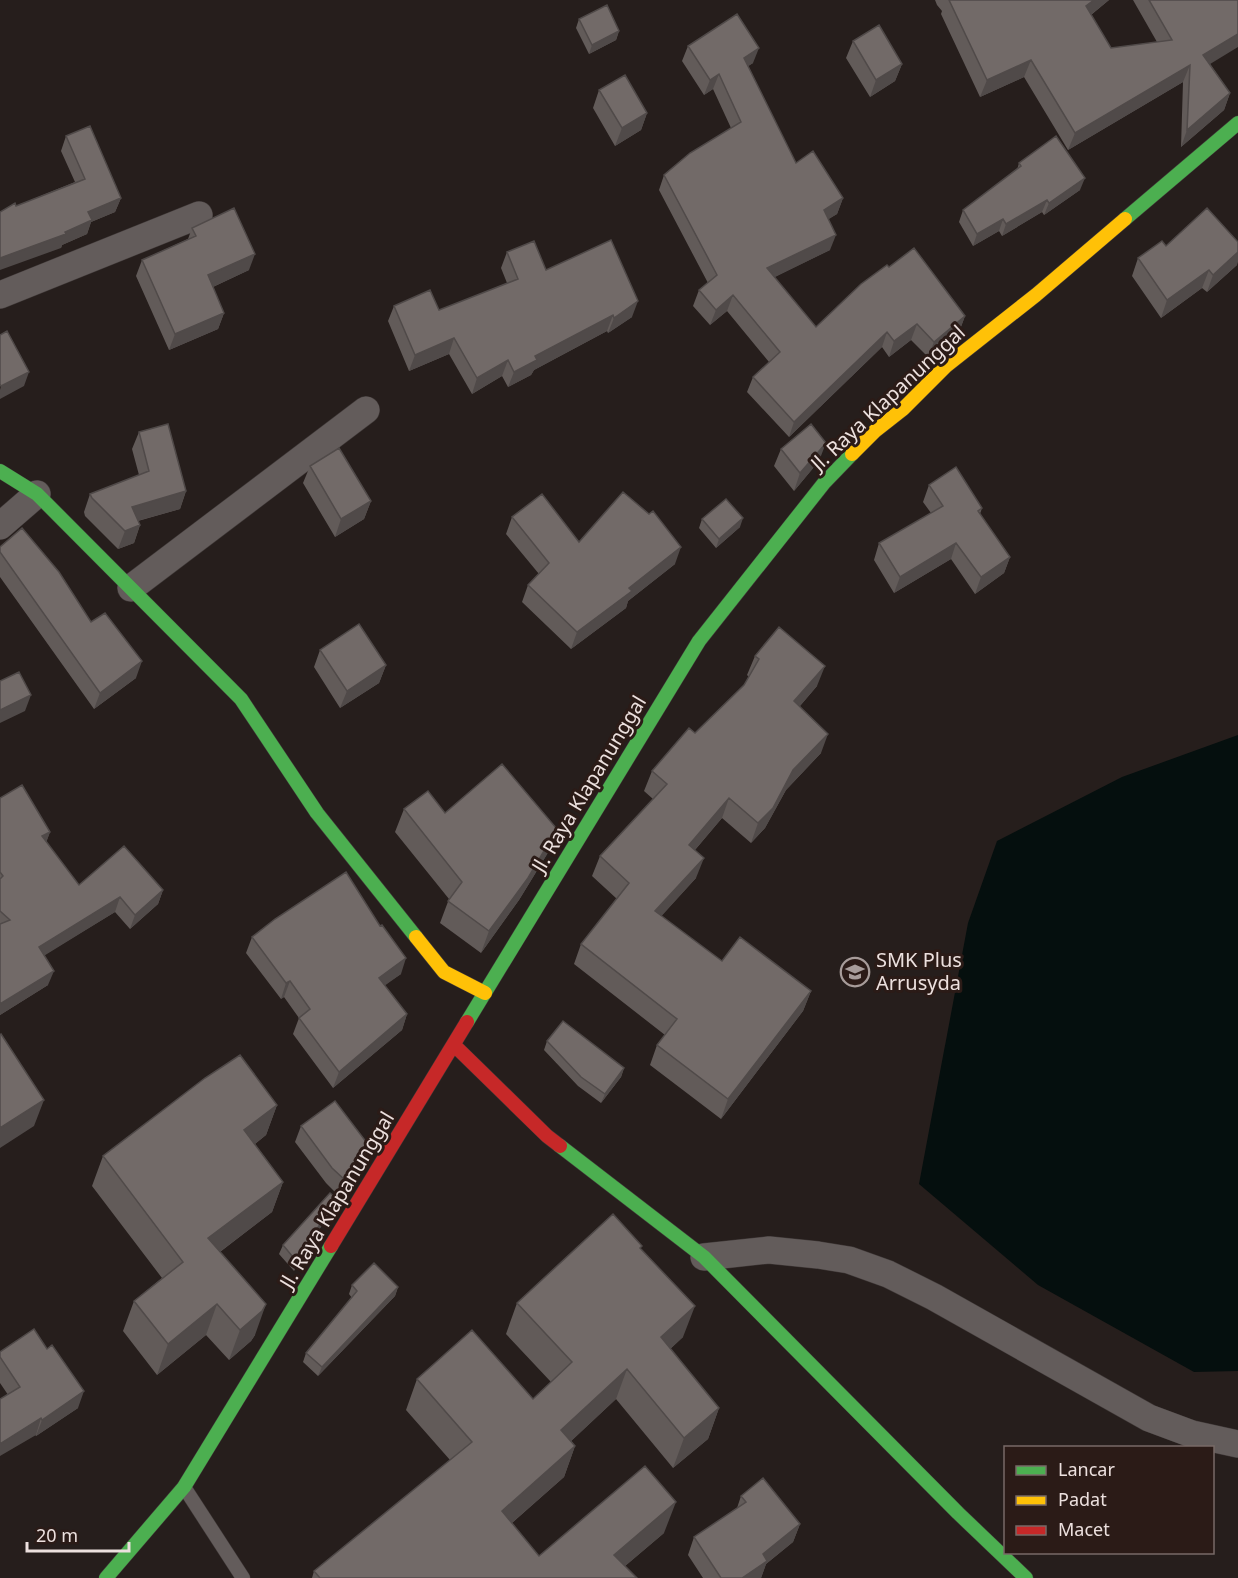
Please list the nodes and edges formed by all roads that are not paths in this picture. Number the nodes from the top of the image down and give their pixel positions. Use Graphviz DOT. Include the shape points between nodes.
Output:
graph roads {
  1 [pos="1238,123"];
  2 [pos="199,215"];
  3 [pos="0,295"];
  4 [pos="366,410"];
  5 [pos="0,471"];
  6 [pos="37,494"];
  7 [pos="0,526"];
  8 [pos="131,588"];
  9 [pos="485,993"];
  10 [pos="454,1045"];
  11 [pos="704,1257"];
  12 [pos="1238,1444"];
  13 [pos="184,1487"];
  14 [pos="106,1578"];
  15 [pos="243,1578"];
  16 [pos="1026,1578"];
  1 -- 9 [label="street, Jl. Raya Klapanunggal" via="946,366 825,483 699,641"];
  2 -- 3 [label="street"];
  4 -- 8 [label="street"];
  5 -- 6 [label="street"];
  6 -- 7 [label="street"];
  6 -- 8 [label="street"];
  8 -- 9 [label="street" via="241,699 317,813 444,972"];
  9 -- 10 [label="street, Jl. Raya Klapanunggal"];
  10 -- 11 [label="street" via="547,1136"];
  10 -- 13 [label="street, Jl. Raya Klapanunggal"];
  11 -- 12 [label="street" via="769,1250 849,1260 934,1297 1149,1418 1192,1434"];
  11 -- 16 [label="street"];
  13 -- 14 [label="street, Jl. Raya Klapanunggal"];
  13 -- 15 [label="lane"];
}
